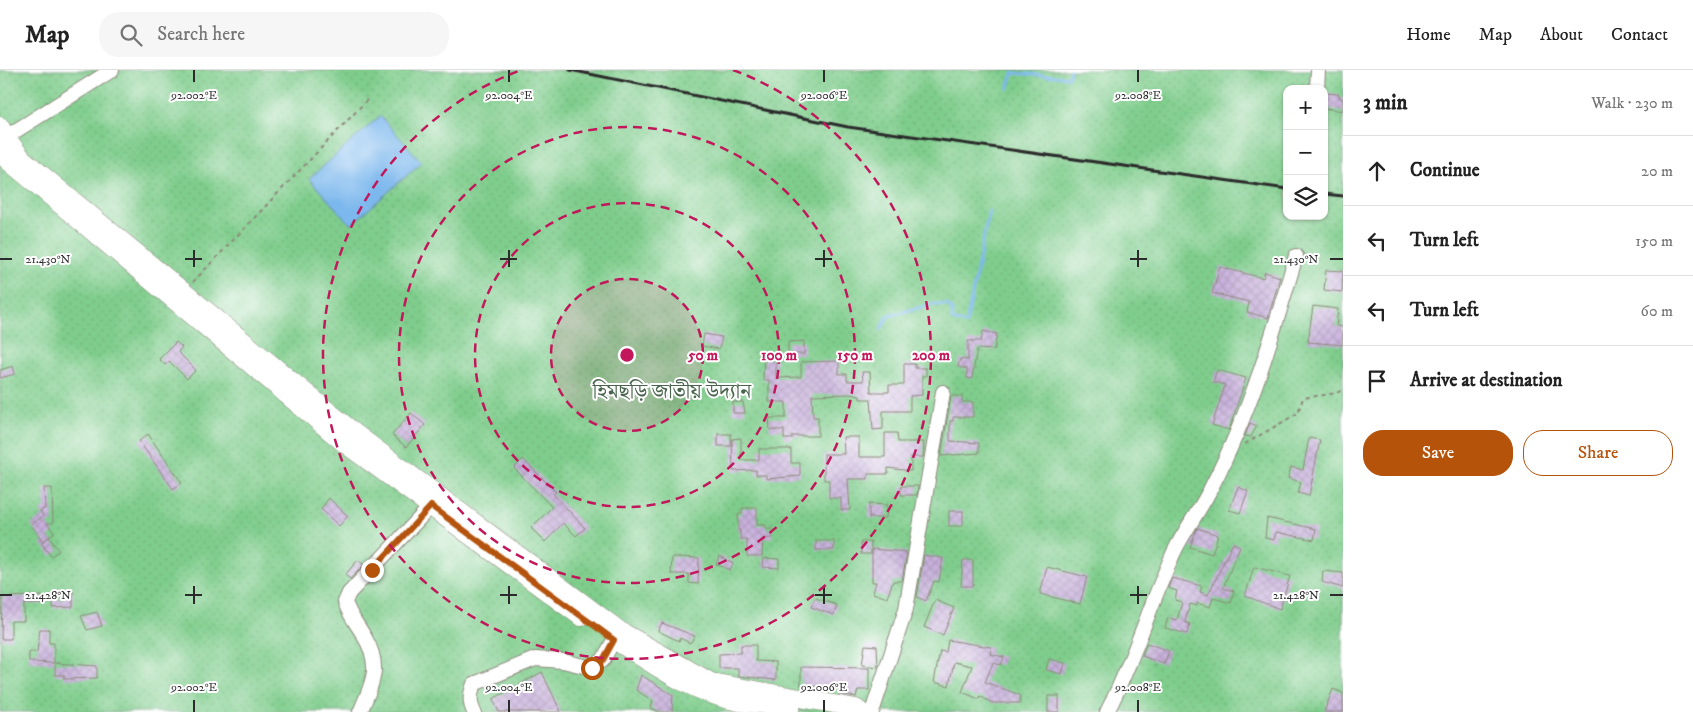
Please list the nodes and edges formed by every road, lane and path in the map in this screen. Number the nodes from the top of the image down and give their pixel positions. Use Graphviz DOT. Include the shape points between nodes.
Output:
graph roads {
  1 [pos="112,70"];
  2 [pos="1318,70"];
  3 [pos="1317,85"];
  4 [pos="368,99"];
  5 [pos="2,138"];
  6 [pos="1296,256"];
  7 [pos="182,292"];
  8 [pos="1343,389"];
  9 [pos="943,392"];
  10 [pos="1226,456"];
  11 [pos="431,506"];
  12 [pos="614,640"];
  13 [pos="745,707"];
  14 [pos="360,712"];
  15 [pos="474,712"];
  16 [pos="826,712"];
  17 [pos="861,712"];
  18 [pos="872,712"];
  19 [pos="1107,712"];
  1 -- 5 [label="street"];
  2 -- 3 [label="street"];
  4 -- 7 [label="path"];
  5 -- 7 [label="main road"];
  5 -- 11 [label="main road" via="7,160 345,444"];
  6 -- 10 [label="street" via="1267,356"];
  7 -- 17 [label="main road" via="355,433 619,630 711,682 847,706"];
  8 -- 10 [label="path" via="1303,398 1298,413"];
  9 -- 18 [label="street" via="906,609"];
  10 -- 19 [label="street" via="1174,551 1123,681"];
  11 -- 12 [label="main road"];
  11 -- 14 [label="street" via="349,593 345,602 374,654 375,669"];
  12 -- 13 [label="main road" via="670,675"];
  12 -- 15 [label="street" via="603,660 592,668 535,659 474,684 470,694"];
  13 -- 16 [label="main road" via="772,704"];
}
